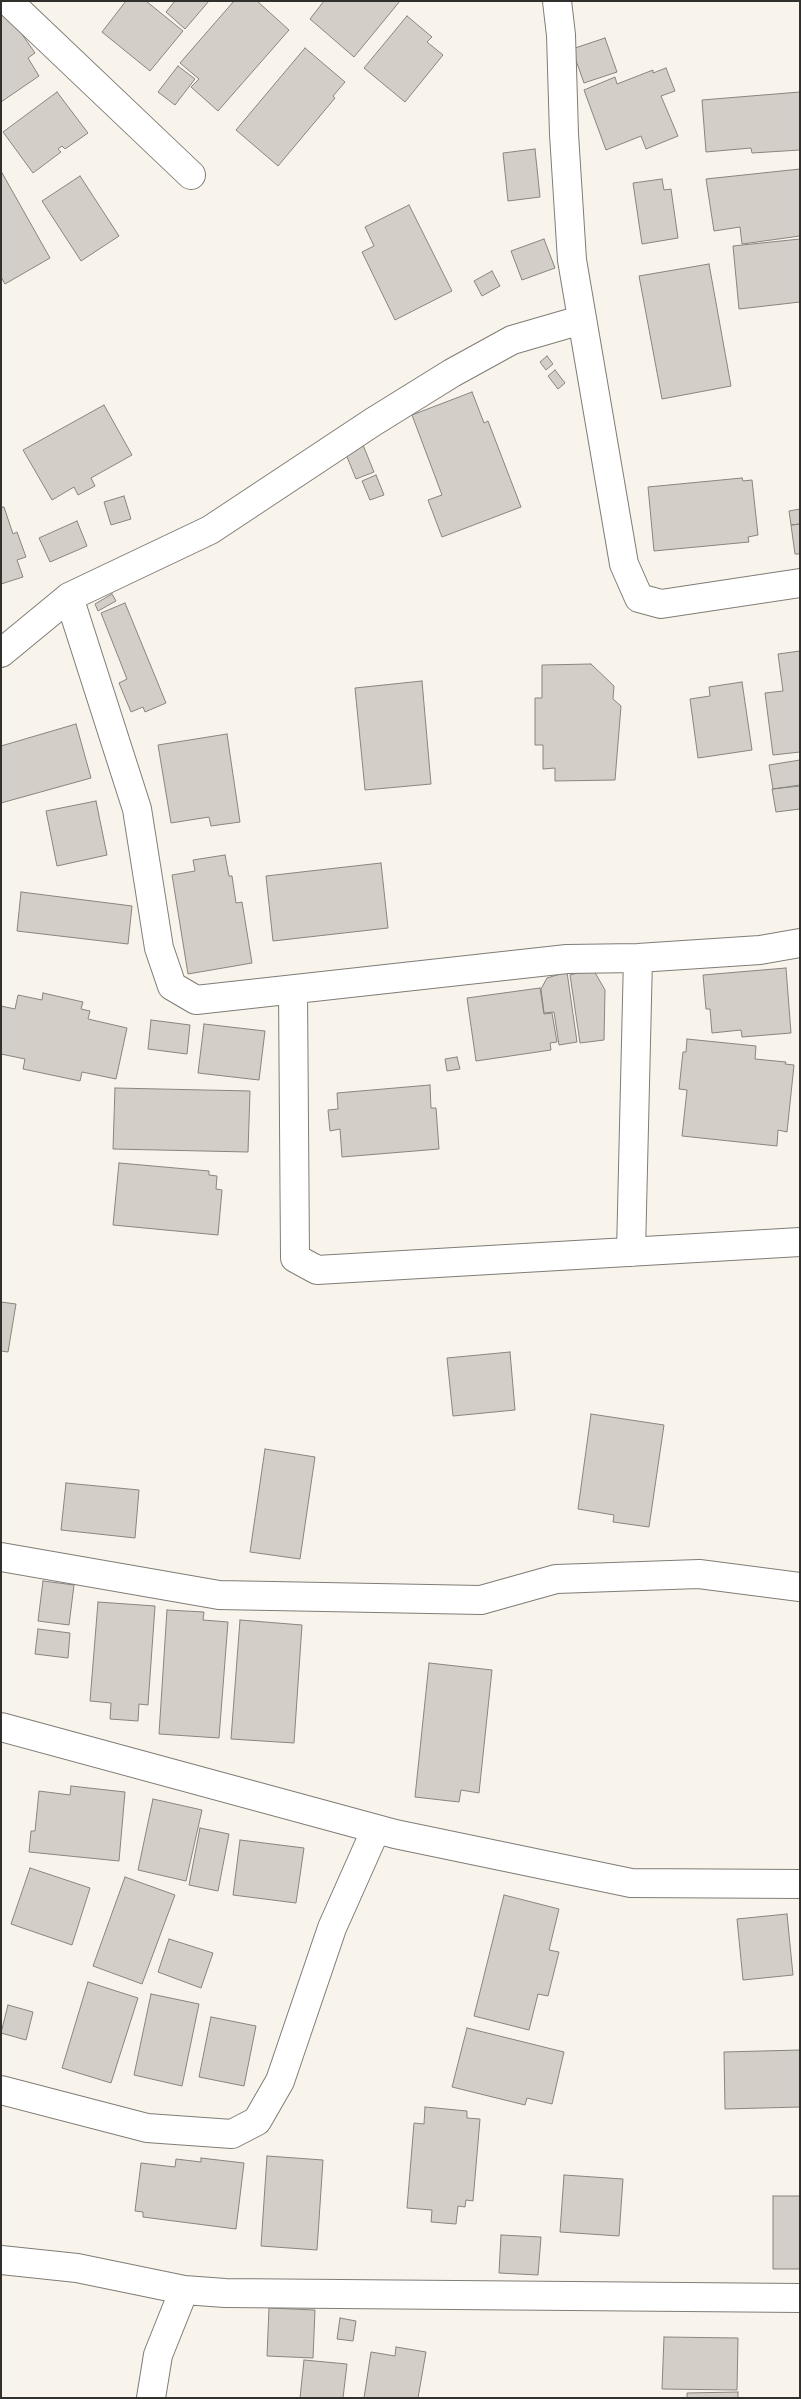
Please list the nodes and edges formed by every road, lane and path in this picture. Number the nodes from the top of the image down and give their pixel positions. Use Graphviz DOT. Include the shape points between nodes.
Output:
graph roads {
  1 [pos="8,1"];
  2 [pos="557,1"];
  3 [pos="190,175"];
  4 [pos="581,320"];
  5 [pos="800,583"];
  6 [pos="68,597"];
  7 [pos="1,653"];
  8 [pos="800,943"];
  9 [pos="638,958"];
  10 [pos="293,990"];
  11 [pos="800,1242"];
  12 [pos="631,1252"];
  13 [pos="1,1557"];
  14 [pos="800,1587"];
  15 [pos="1,1727"];
  16 [pos="376,1829"];
  17 [pos="800,1884"];
  18 [pos="1,2090"];
  19 [pos="1,2260"];
  20 [pos="184,2290"];
  21 [pos="800,2298"];
  22 [pos="151,2398"];
  1 -- 3 [label="street"];
  2 -- 4 [label="street" via="572,260"];
  4 -- 5 [label="street" via="624,564 639,598 661,604"];
  4 -- 6 [label="street" via="512,340 373,422 210,530"];
  6 -- 7 [label="street"];
  6 -- 10 [label="street" via="137,809 159,948 172,986 196,1000"];
  8 -- 9 [label="street" via="760,950"];
  9 -- 10 [label="street" via="567,959"];
  9 -- 12 [label="street"];
  10 -- 12 [label="street" via="295,1258 316,1270"];
  11 -- 12 [label="street"];
  13 -- 14 [label="street" via="219,1595 481,1600 556,1579 698,1574"];
  15 -- 16 [label="street"];
  16 -- 17 [label="street" via="631,1883"];
  16 -- 18 [label="street" via="332,1928 280,2081 258,2121 232,2134 147,2128"];
  19 -- 20 [label="street" via="77,2268"];
  20 -- 21 [label="street"];
  20 -- 22 [label="street" via="158,2355"];
}
